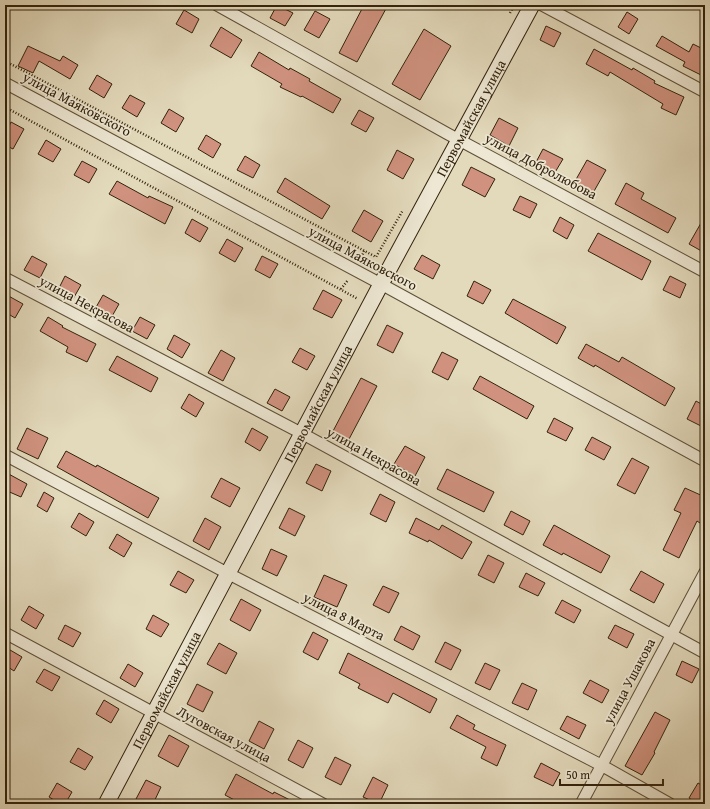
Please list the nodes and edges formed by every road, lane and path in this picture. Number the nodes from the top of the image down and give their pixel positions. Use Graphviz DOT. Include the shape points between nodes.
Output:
graph roads {
  1 [pos="217,5"];
  2 [pos="514,5"];
  3 [pos="532,5"];
  4 [pos="542,5"];
  5 [pos="507,18"];
  6 [pos="5,61"];
  7 [pos="5,83"];
  8 [pos="705,92"];
  9 [pos="5,107"];
  10 [pos="460,140"];
  11 [pos="404,209"];
  12 [pos="705,272"];
  13 [pos="5,278"];
  14 [pos="381,284"];
  15 [pos="370,305"];
  16 [pos="303,434"];
  17 [pos="5,455"];
  18 [pos="705,461"];
  19 [pos="705,572"];
  20 [pos="229,574"];
  21 [pos="5,633"];
  22 [pos="671,635"];
  23 [pos="705,653"];
  24 [pos="155,713"];
  25 [pos="602,765"];
  26 [pos="106,804"];
  27 [pos="323,804"];
  28 [pos="581,804"];
  29 [pos="670,804"];
  1 -- 10 [label="street, улица Добролюбова"];
  2 -- 5 [label="path"];
  3 -- 10 [label="street, Первомайская улица"];
  4 -- 8 [label="street"];
  6 -- 11 [label="path" via="376,257"];
  7 -- 14 [label="street, улица Маяковского"];
  9 -- 15 [label="path"];
  10 -- 12 [label="street, улица Добролюбова"];
  10 -- 14 [label="street, Первомайская улица"];
  13 -- 16 [label="street, улица Некрасова"];
  14 -- 15 [label="street, Первомайская улица"];
  14 -- 18 [label="street, улица Маяковского"];
  15 -- 16 [label="street, Первомайская улица"];
  16 -- 20 [label="street, Первомайская улица"];
  16 -- 22 [label="street, улица Некрасова"];
  17 -- 20 [label="street, улица 8 Марта"];
  19 -- 22 [label="street, улица Ушакова"];
  20 -- 24 [label="street, Первомайская улица"];
  20 -- 25 [label="street, улица 8 Марта"];
  21 -- 24 [label="street, Луговская улица"];
  22 -- 23 [label="street, улица Некрасова"];
  22 -- 25 [label="street, улица Ушакова"];
  24 -- 26 [label="street, Первомайская улица"];
  24 -- 27 [label="street, Луговская улица"];
  25 -- 28 [label="street, улица Ушакова"];
  25 -- 29 [label="street, улица 8 Марта"];
}
